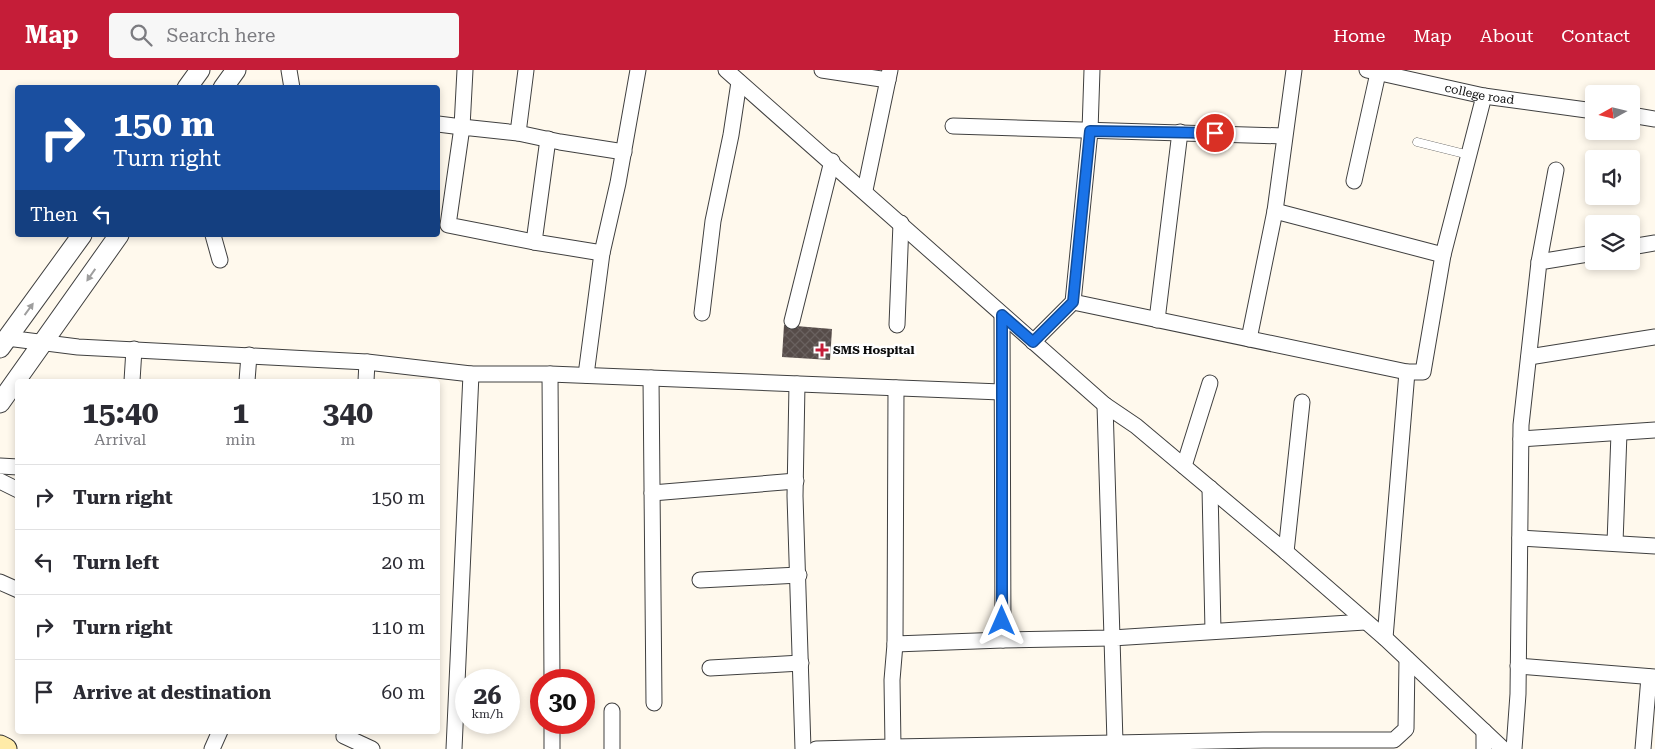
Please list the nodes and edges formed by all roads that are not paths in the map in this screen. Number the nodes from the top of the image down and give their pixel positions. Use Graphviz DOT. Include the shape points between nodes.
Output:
graph roads {
  1 [pos="236,70"];
  2 [pos="289,70"];
  3 [pos="465,70"];
  4 [pos="526,70"];
  5 [pos="638,70"];
  6 [pos="726,70"];
  7 [pos="822,70"];
  8 [pos="1092,70"];
  9 [pos="1294,70"];
  10 [pos="1372,71"];
  11 [pos="889,75"];
  12 [pos="740,82"];
  13 [pos="225,85"];
  14 [pos="292,85"];
  15 [pos="1484,96"];
  16 [pos="1585,110"];
  17 [pos="1640,117"];
  18 [pos="1655,118"];
  19 [pos="440,124"];
  20 [pos="462,126"];
  21 [pos="952,126"];
  22 [pos="1090,131"];
  23 [pos="518,132"];
  24 [pos="1180,132"];
  25 [pos="1284,136"];
  26 [pos="548,140"];
  27 [pos="1417,142"];
  28 [pos="624,152"];
  29 [pos="1469,155"];
  30 [pos="832,161"];
  31 [pos="1556,170"];
  32 [pos="1354,181"];
  33 [pos="865,190"];
  34 [pos="1275,211"];
  35 [pos="901,223"];
  36 [pos="443,224"];
  37 [pos="81,237"];
  38 [pos="118,237"];
  39 [pos="214,237"];
  40 [pos="534,242"];
  41 [pos="1655,243"];
  42 [pos="1640,246"];
  43 [pos="602,253"];
  44 [pos="1585,254"];
  45 [pos="1444,255"];
  46 [pos="220,260"];
  47 [pos="1539,262"];
  48 [pos="1073,302"];
  49 [pos="702,313"];
  50 [pos="1002,315"];
  51 [pos="1157,320"];
  52 [pos="792,321"];
  53 [pos="897,325"];
  54 [pos="1655,337"];
  55 [pos="1249,338"];
  56 [pos="2,342"];
  57 [pos="44,342"];
  58 [pos="1033,342"];
  59 [pos="134,349"];
  60 [pos="249,355"];
  61 [pos="1529,357"];
  62 [pos="367,362"];
  63 [pos="1407,372"];
  64 [pos="471,374"];
  65 [pos="550,374"];
  66 [pos="586,375"];
  67 [pos="651,378"];
  68 [pos="17,379"];
  69 [pos="132,379"];
  70 [pos="247,379"];
  71 [pos="366,379"];
  72 [pos="15,382"];
  73 [pos="1210,383"];
  74 [pos="797,384"];
  75 [pos="896,388"];
  76 [pos="1000,392"];
  77 [pos="1302,402"];
  78 [pos="0,403"];
  79 [pos="1105,405"];
  80 [pos="1655,430"];
  81 [pos="1619,432"];
  82 [pos="1521,439"];
  83 [pos="0,466"];
  84 [pos="1184,466"];
  85 [pos="15,467"];
  86 [pos="0,481"];
  87 [pos="796,481"];
  88 [pos="15,488"];
  89 [pos="1210,488"];
  90 [pos="652,493"];
  91 [pos="1520,538"];
  92 [pos="1615,543"];
  93 [pos="1655,546"];
  94 [pos="1286,552"];
  95 [pos="799,575"];
  96 [pos="700,580"];
  97 [pos="0,582"];
  98 [pos="15,589"];
  99 [pos="1365,622"];
  100 [pos="1213,631"];
  101 [pos="1112,638"];
  102 [pos="1385,638"];
  103 [pos="1003,640"];
  104 [pos="895,644"];
  105 [pos="1407,659"];
  106 [pos="801,663"];
  107 [pos="1518,666"];
  108 [pos="710,668"];
  109 [pos="552,669"];
  110 [pos="1652,677"];
  111 [pos="654,703"];
  112 [pos="612,711"];
  113 [pos="1484,731"];
  114 [pos="219,734"];
  115 [pos="344,734"];
  116 [pos="552,734"];
  117 [pos="0,746"];
  118 [pos="1115,746"];
  119 [pos="893,747"];
  120 [pos="6,749"];
  121 [pos="212,749"];
  122 [pos="372,749"];
  123 [pos="454,749"];
  124 [pos="552,749"];
  125 [pos="612,749"];
  126 [pos="803,749"];
  127 [pos="816,749"];
  128 [pos="1484,749"];
  129 [pos="1503,749"];
  130 [pos="1514,749"];
  131 [pos="1643,749"];
  1 -- 13 [label="street"];
  2 -- 14 [label="street"];
  3 -- 20 [label="street"];
  4 -- 23 [label="street"];
  5 -- 28 [label="street"];
  6 -- 12 [label="street"];
  7 -- 11 [label="street"];
  8 -- 22 [label="street"];
  9 -- 25 [label="street"];
  10 -- 15 [label="street, college road"];
  10 -- 32 [label="street"];
  11 -- 33 [label="street"];
  12 -- 30 [label="street"];
  12 -- 49 [label="street" via="713,221"];
  15 -- 16 [label="street, college road"];
  15 -- 29 [label="street"];
  17 -- 18 [label="street"];
  19 -- 20 [label="street"];
  20 -- 23 [label="street"];
  20 -- 36 [label="street"];
  21 -- 22 [label="street"];
  22 -- 24 [label="street"];
  22 -- 48 [label="street"];
  23 -- 26 [label="street"];
  24 -- 25 [label="street"];
  24 -- 51 [label="street"];
  25 -- 34 [label="street"];
  26 -- 28 [label="street"];
  26 -- 40 [label="street"];
  27 -- 29 [label="lane"];
  28 -- 43 [label="street"];
  29 -- 45 [label="street"];
  30 -- 33 [label="street"];
  30 -- 52 [label="street"];
  31 -- 47 [label="street"];
  33 -- 35 [label="street"];
  34 -- 45 [label="street"];
  34 -- 55 [label="street"];
  35 -- 50 [label="street"];
  35 -- 53 [label="street"];
  36 -- 40 [label="street"];
  56 -- 37 [label="street, one-way"];
  38 -- 57 [label="street, one-way"];
  39 -- 46 [label="street"];
  40 -- 43 [label="street"];
  41 -- 42 [label="street"];
  43 -- 66 [label="street"];
  44 -- 47 [label="street"];
  45 -- 63 [label="street" via="1423,372"];
  47 -- 61 [label="street"];
  48 -- 51 [label="street"];
  48 -- 58 [label="street"];
  50 -- 58 [label="street"];
  50 -- 76 [label="street"];
  51 -- 55 [label="street"];
  54 -- 61 [label="street"];
  55 -- 63 [label="street"];
  56 -- 57 [label="street"];
  57 -- 59 [label="street"];
  57 -- 68 [label="street"];
  58 -- 79 [label="street"];
  59 -- 60 [label="street"];
  59 -- 69 [label="street"];
  60 -- 62 [label="street"];
  60 -- 70 [label="street"];
  61 -- 82 [label="street"];
  62 -- 64 [label="street"];
  62 -- 71 [label="street"];
  63 -- 102 [label="street"];
  64 -- 65 [label="street"];
  64 -- 123 [label="street"];
  65 -- 66 [label="street"];
  65 -- 109 [label="street"];
  66 -- 67 [label="street"];
  67 -- 74 [label="street"];
  67 -- 90 [label="street"];
  72 -- 78 [label="street"];
  73 -- 84 [label="street"];
  74 -- 75 [label="street"];
  74 -- 87 [label="street"];
  75 -- 76 [label="street"];
  75 -- 104 [label="street"];
  76 -- 103 [label="street"];
  77 -- 94 [label="street"];
  79 -- 84 [label="street"];
  79 -- 101 [label="street"];
  80 -- 81 [label="street"];
  81 -- 82 [label="street"];
  81 -- 92 [label="street"];
  82 -- 91 [label="street"];
  83 -- 85 [label="street"];
  84 -- 89 [label="street"];
  86 -- 88 [label="street"];
  87 -- 90 [label="street"];
  87 -- 95 [label="street"];
  89 -- 94 [label="street"];
  89 -- 100 [label="street"];
  90 -- 111 [label="street"];
  91 -- 92 [label="street"];
  91 -- 107 [label="street"];
  92 -- 93 [label="street"];
  94 -- 99 [label="street"];
  95 -- 96 [label="street"];
  95 -- 106 [label="street"];
  97 -- 98 [label="street"];
  99 -- 100 [label="street"];
  99 -- 102 [label="street"];
  100 -- 101 [label="street"];
  101 -- 103 [label="street"];
  101 -- 118 [label="street"];
  102 -- 105 [label="street"];
  103 -- 104 [label="street"];
  104 -- 119 [label="street"];
  105 -- 113 [label="street"];
  105 -- 118 [label="street" via="1406,728 1394,740 1263,740"];
  106 -- 108 [label="street"];
  106 -- 126 [label="street"];
  107 -- 110 [label="street"];
  107 -- 130 [label="street"];
  110 -- 131 [label="street"];
  112 -- 125 [label="street"];
  113 -- 128 [label="street"];
  113 -- 129 [label="street"];
  114 -- 121 [label="street"];
  115 -- 122 [label="street"];
  116 -- 124 [label="street"];
  117 -- 120 [label="main road"];
  118 -- 119 [label="street"];
  119 -- 127 [label="street"];
}
